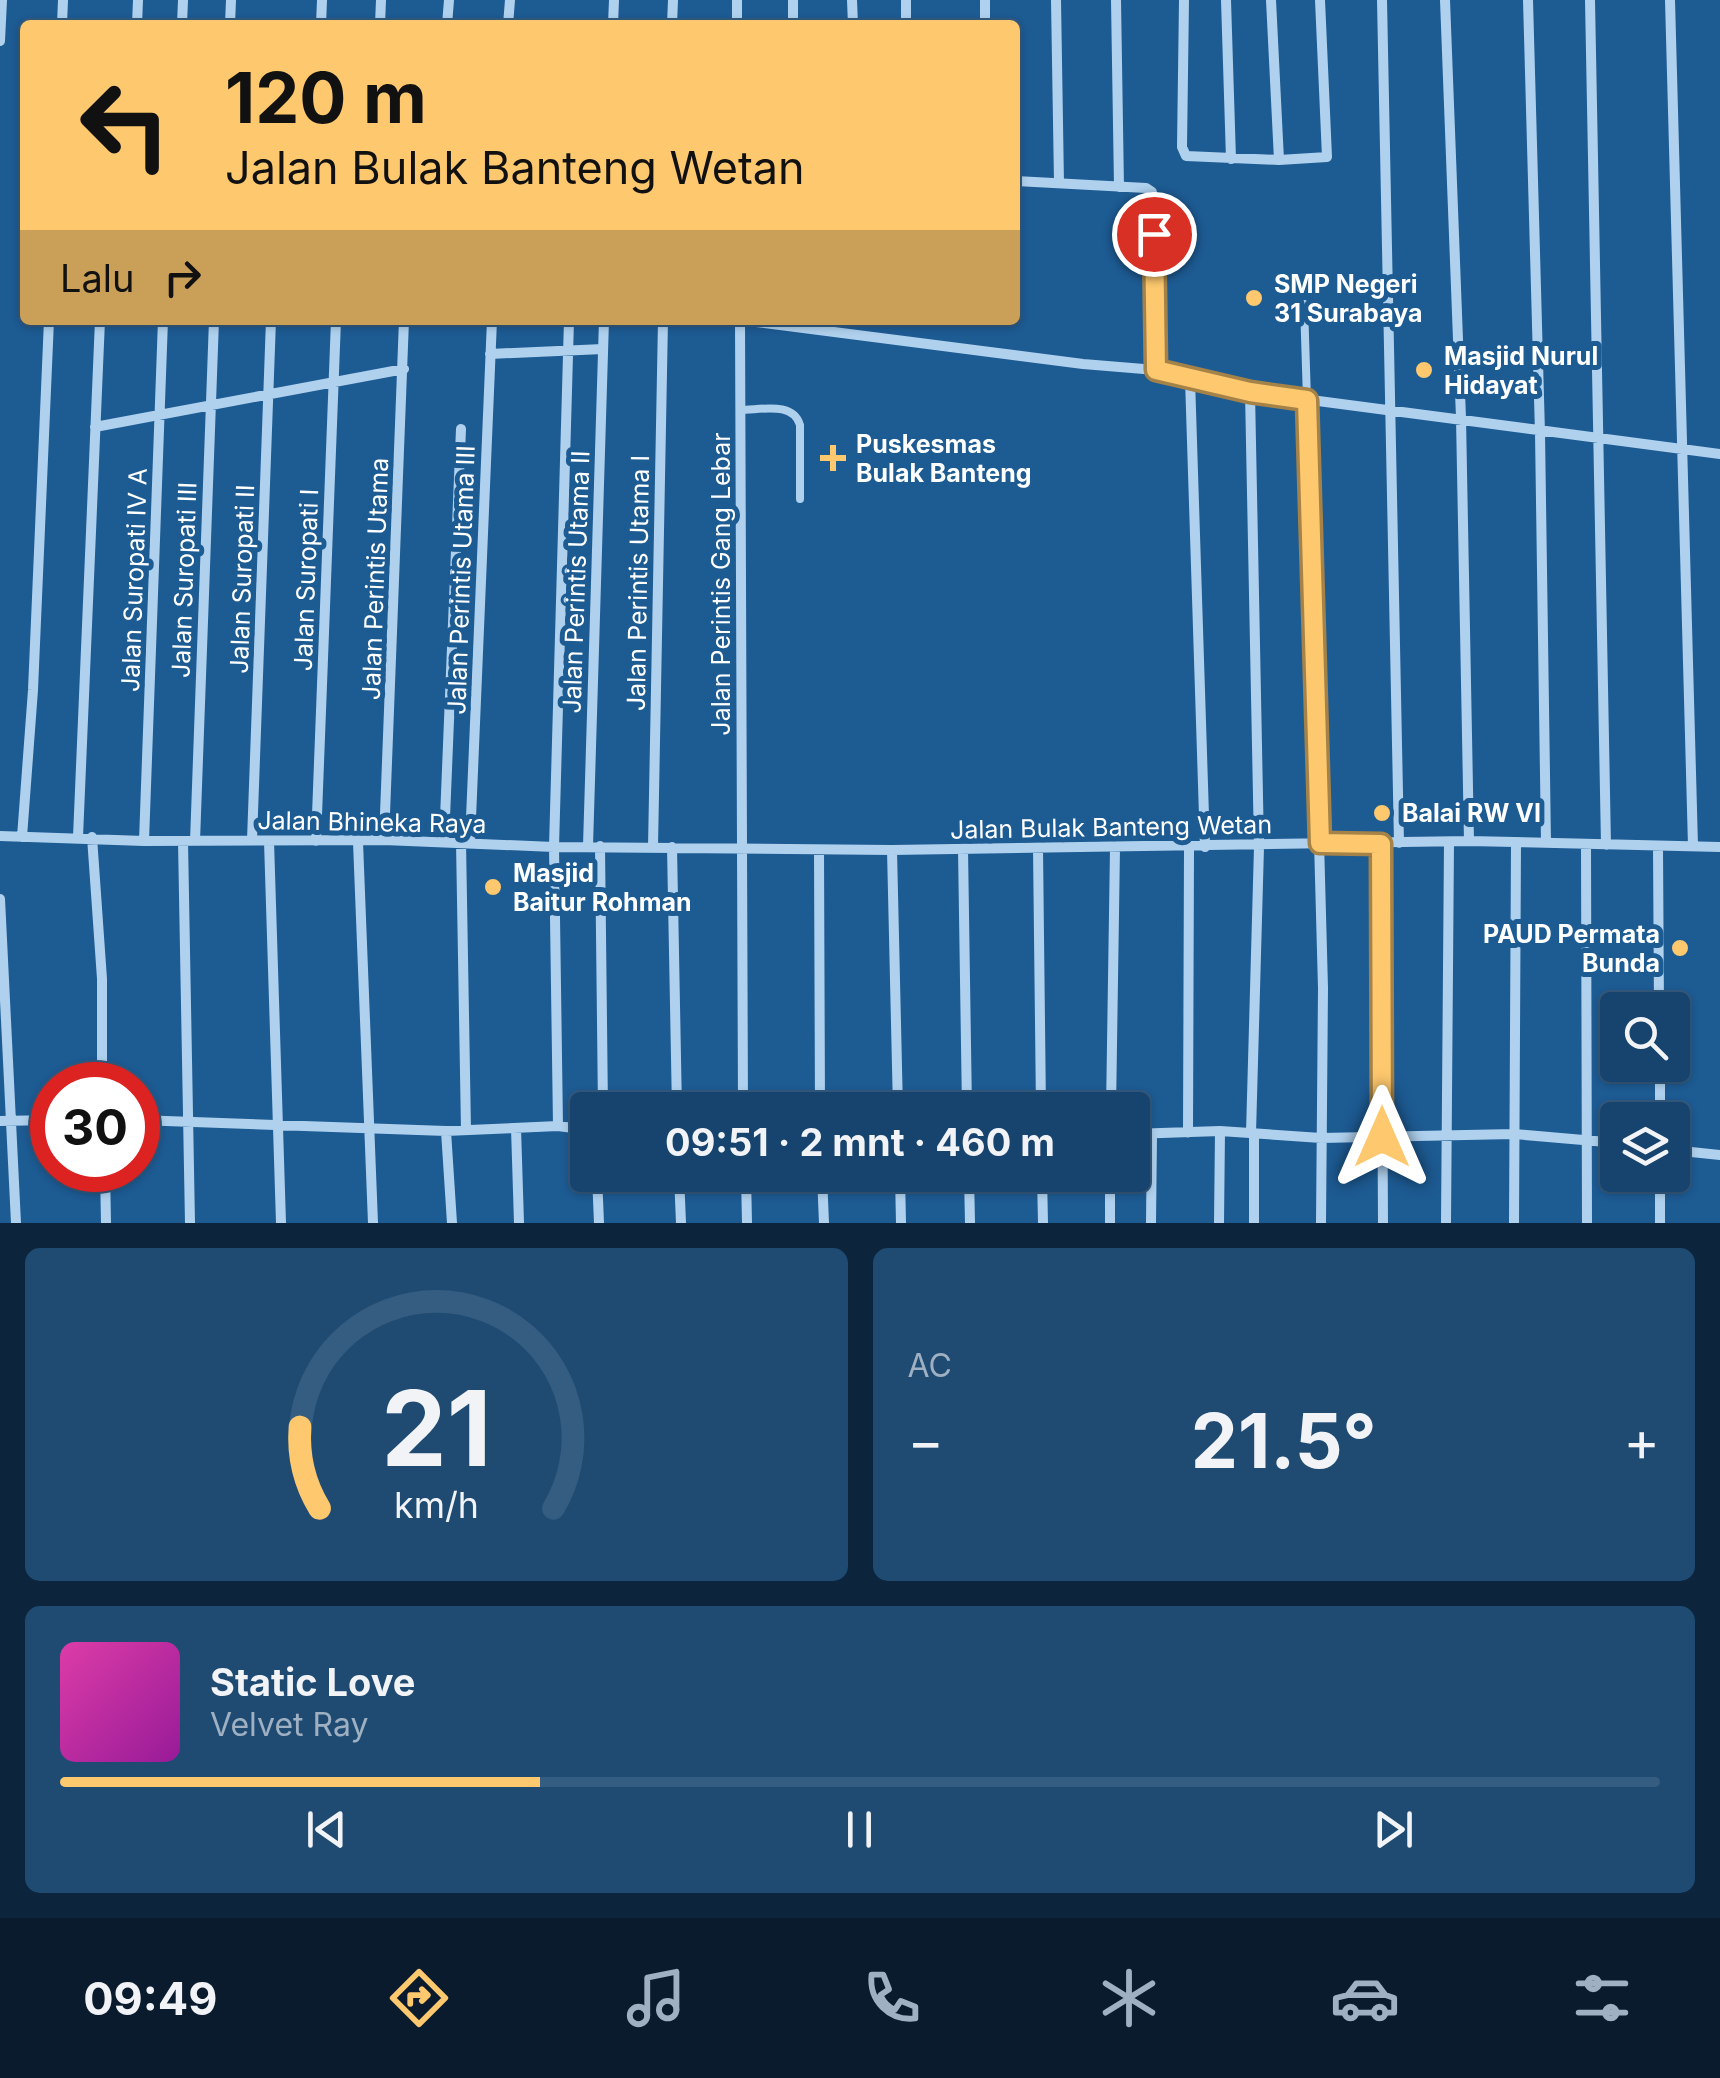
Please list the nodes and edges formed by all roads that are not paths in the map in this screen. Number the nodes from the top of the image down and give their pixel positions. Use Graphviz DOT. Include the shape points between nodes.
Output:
graph roads {
  1 [pos="2,0"];
  2 [pos="1056,0"];
  3 [pos="1116,0"];
  4 [pos="1184,0"];
  5 [pos="1226,0"];
  6 [pos="1272,0"];
  7 [pos="1320,0"];
  8 [pos="1382,0"];
  9 [pos="1444,0"];
  10 [pos="1528,0"];
  11 [pos="1590,0"];
  12 [pos="1670,0"];
  13 [pos="0,40"];
  14 [pos="1232,159"];
  15 [pos="1279,160"];
  16 [pos="1020,181"];
  17 [pos="1059,184"];
  18 [pos="1119,186"];
  19 [pos="1304,304"];
  20 [pos="49,325"];
  21 [pos="100,325"];
  22 [pos="163,325"];
  23 [pos="214,325"];
  24 [pos="271,325"];
  25 [pos="336,325"];
  26 [pos="404,325"];
  27 [pos="492,325"];
  28 [pos="569,325"];
  29 [pos="604,325"];
  30 [pos="663,325"];
  31 [pos="740,325"];
  32 [pos="812,325"];
  33 [pos="603,349"];
  34 [pos="569,352"];
  35 [pos="490,354"];
  36 [pos="404,368"];
  37 [pos="1156,370"];
  38 [pos="1190,379"];
  39 [pos="333,384"];
  40 [pos="1250,392"];
  41 [pos="269,395"];
  42 [pos="1307,400"];
  43 [pos="209,406"];
  44 [pos="740,410"];
  45 [pos="1388,410"];
  46 [pos="160,415"];
  47 [pos="1461,418"];
  48 [pos="95,427"];
  49 [pos="461,429"];
  50 [pos="1540,432"];
  51 [pos="1598,439"];
  52 [pos="1680,448"];
  53 [pos="1720,454"];
  54 [pos="800,499"];
  55 [pos="22,833"];
  56 [pos="0,836"];
  57 [pos="92,837"];
  58 [pos="78,838"];
  59 [pos="252,840"];
  60 [pos="269,840"];
  61 [pos="384,840"];
  62 [pos="144,841"];
  63 [pos="189,841"];
  64 [pos="316,841"];
  65 [pos="358,842"];
  66 [pos="444,842"];
  67 [pos="466,842"];
  68 [pos="1449,842"];
  69 [pos="1469,842"];
  70 [pos="1320,843"];
  71 [pos="1546,843"];
  72 [pos="1381,844"];
  73 [pos="1400,844"];
  74 [pos="1516,844"];
  75 [pos="1586,844"];
  76 [pos="1606,845"];
  77 [pos="554,846"];
  78 [pos="594,846"];
  79 [pos="1205,846"];
  80 [pos="1259,846"];
  81 [pos="1693,846"];
  82 [pos="654,847"];
  83 [pos="672,847"];
  84 [pos="1658,847"];
  85 [pos="1720,847"];
  86 [pos="743,848"];
  87 [pos="1038,848"];
  88 [pos="1115,848"];
  89 [pos="1189,848"];
  90 [pos="963,849"];
  91 [pos="819,850"];
  92 [pos="892,850"];
  93 [pos="0,899"];
  94 [pos="1659,992"];
  95 [pos="102,1062"];
  96 [pos="602,1092"];
  97 [pos="677,1092"];
  98 [pos="743,1092"];
  99 [pos="820,1092"];
  100 [pos="898,1092"];
  101 [pos="968,1092"];
  102 [pos="1041,1092"];
  103 [pos="1111,1092"];
  104 [pos="6,1121"];
  105 [pos="160,1121"];
  106 [pos="188,1122"];
  107 [pos="278,1126"];
  108 [pos="558,1126"];
  109 [pos="370,1127"];
  110 [pos="516,1128"];
  111 [pos="570,1128"];
  112 [pos="446,1130"];
  113 [pos="466,1130"];
  114 [pos="1220,1131"];
  115 [pos="1188,1132"];
  116 [pos="1252,1133"];
  117 [pos="1152,1134"];
  118 [pos="1514,1134"];
  119 [pos="1382,1137"];
  120 [pos="1448,1137"];
  121 [pos="1321,1138"];
  122 [pos="1587,1139"];
  123 [pos="1600,1141"];
  124 [pos="1690,1152"];
  125 [pos="1720,1155"];
  126 [pos="105,1192"];
  127 [pos="598,1192"];
  128 [pos="679,1192"];
  129 [pos="747,1192"];
  130 [pos="823,1192"];
  131 [pos="900,1192"];
  132 [pos="969,1192"];
  133 [pos="1043,1192"];
  134 [pos="1110,1192"];
  135 [pos="1660,1192"];
  136 [pos="16,1223"];
  137 [pos="106,1223"];
  138 [pos="190,1223"];
  139 [pos="281,1223"];
  140 [pos="373,1223"];
  141 [pos="452,1223"];
  142 [pos="519,1223"];
  143 [pos="599,1223"];
  144 [pos="680,1223"];
  145 [pos="748,1223"];
  146 [pos="824,1223"];
  147 [pos="901,1223"];
  148 [pos="970,1223"];
  149 [pos="1044,1223"];
  150 [pos="1110,1223"];
  151 [pos="1152,1223"];
  152 [pos="1220,1223"];
  153 [pos="1254,1223"];
  154 [pos="1321,1223"];
  155 [pos="1382,1223"];
  156 [pos="1446,1223"];
  157 [pos="1514,1223"];
  158 [pos="1587,1223"];
  159 [pos="1660,1223"];
  1 -- 13 [label="street"];
  2 -- 17 [label="street"];
  3 -- 18 [label="street"];
  4 -- 14 [label="street" via="1182,148 1186,156"];
  5 -- 14 [label="street"];
  6 -- 15 [label="street"];
  7 -- 15 [label="street" via="1327,156"];
  8 -- 45 [label="street"];
  9 -- 47 [label="street"];
  10 -- 50 [label="street"];
  11 -- 51 [label="street"];
  12 -- 52 [label="street"];
  14 -- 15 [label="street"];
  16 -- 17 [label="street"];
  17 -- 18 [label="street"];
  18 -- 37 [label="street" via="1146,188 1154,200"];
  19 -- 42 [label="lane"];
  20 -- 55 [label="street"];
  21 -- 48 [label="street"];
  22 -- 46 [label="street, Jalan Suropati IV A"];
  23 -- 43 [label="street, Jalan Suropati III"];
  24 -- 41 [label="street, Jalan Suropati II"];
  25 -- 39 [label="street, Jalan Suropati I"];
  26 -- 36 [label="street, Jalan Perintis Utama"];
  27 -- 35 [label="street, Jalan Perintis Utama III"];
  28 -- 34 [label="street"];
  29 -- 33 [label="street, Jalan Perintis Utama II"];
  30 -- 82 [label="street, Jalan Perintis Utama I"];
  31 -- 44 [label="street, Jalan Perintis Gang Lebar"];
  32 -- 37 [label="street"];
  33 -- 34 [label="street"];
  33 -- 78 [label="street, Jalan Perintis Utama II"];
  34 -- 35 [label="street"];
  34 -- 77 [label="street"];
  35 -- 67 [label="street, Jalan Perintis Utama III"];
  36 -- 39 [label="street"];
  36 -- 61 [label="street, Jalan Perintis Utama"];
  37 -- 38 [label="street"];
  38 -- 40 [label="street"];
  38 -- 79 [label="street"];
  39 -- 41 [label="street"];
  39 -- 64 [label="street, Jalan Suropati I"];
  40 -- 42 [label="street"];
  40 -- 80 [label="street"];
  41 -- 43 [label="street"];
  41 -- 59 [label="street, Jalan Suropati II"];
  42 -- 45 [label="street"];
  42 -- 70 [label="street"];
  43 -- 46 [label="street"];
  43 -- 63 [label="street, Jalan Suropati III"];
  44 -- 54 [label="lane" via="789,409 797,416"];
  44 -- 86 [label="street, Jalan Perintis Gang Lebar"];
  45 -- 47 [label="street"];
  45 -- 73 [label="street"];
  46 -- 48 [label="street"];
  46 -- 62 [label="street, Jalan Suropati IV A"];
  47 -- 50 [label="street"];
  47 -- 69 [label="street"];
  48 -- 58 [label="street"];
  49 -- 66 [label="street"];
  50 -- 51 [label="street"];
  50 -- 71 [label="street"];
  51 -- 52 [label="street"];
  51 -- 76 [label="street"];
  52 -- 53 [label="street"];
  52 -- 81 [label="street"];
  55 -- 56 [label="street, Jalan Bhineka Raya"];
  55 -- 58 [label="street, Jalan Bhineka Raya"];
  57 -- 58 [label="street, Jalan Bhineka Raya"];
  57 -- 62 [label="street, Jalan Bhineka Raya"];
  57 -- 95 [label="street"];
  59 -- 60 [label="street, Jalan Bhineka Raya"];
  59 -- 63 [label="street, Jalan Bhineka Raya"];
  60 -- 64 [label="street, Jalan Bhineka Raya"];
  60 -- 107 [label="street"];
  61 -- 65 [label="street, Jalan Bhineka Raya"];
  61 -- 66 [label="street, Jalan Bhineka Raya"];
  62 -- 63 [label="street, Jalan Bhineka Raya"];
  63 -- 106 [label="street, Jalan Suropati III"];
  64 -- 65 [label="street, Jalan Bhineka Raya"];
  65 -- 109 [label="street"];
  66 -- 67 [label="street, Jalan Bhineka Raya"];
  67 -- 77 [label="street, Jalan Bhineka Raya"];
  67 -- 113 [label="street, Jalan Perintis Utama III"];
  68 -- 69 [label="street, Jalan Bulak Banteng Wetan"];
  68 -- 73 [label="street, Jalan Bulak Banteng Wetan"];
  68 -- 120 [label="street"];
  69 -- 74 [label="street, Jalan Bulak Banteng Wetan"];
  70 -- 72 [label="street, Jalan Bulak Banteng Wetan"];
  70 -- 80 [label="street, Jalan Bulak Banteng Wetan"];
  70 -- 121 [label="street"];
  71 -- 74 [label="street, Jalan Bulak Banteng Wetan"];
  71 -- 75 [label="street, Jalan Bulak Banteng Wetan"];
  72 -- 73 [label="street, Jalan Bulak Banteng Wetan"];
  72 -- 119 [label="street"];
  74 -- 118 [label="street"];
  75 -- 76 [label="street, Jalan Bulak Banteng Wetan"];
  75 -- 122 [label="street"];
  76 -- 84 [label="street, Jalan Bulak Banteng Wetan"];
  77 -- 78 [label="street, Jalan Bhineka Raya"];
  77 -- 108 [label="street"];
  78 -- 82 [label="street, Jalan Bhineka Raya"];
  78 -- 96 [label="street, Jalan Perintis Utama II"];
  79 -- 80 [label="street, Jalan Bulak Banteng Wetan"];
  79 -- 89 [label="street, Jalan Bulak Banteng Wetan"];
  80 -- 116 [label="street"];
  81 -- 84 [label="street, Jalan Bulak Banteng Wetan"];
  81 -- 85 [label="street, Jalan Bulak Banteng Wetan"];
  82 -- 83 [label="street, Jalan Bhineka Raya"];
  83 -- 86 [label="street, Jalan Bhineka Raya"];
  83 -- 97 [label="street"];
  84 -- 94 [label="street"];
  86 -- 91 [label="street, Jalan Bulak Banteng Wetan"];
  86 -- 98 [label="street, Jalan Perintis Gang Lebar"];
  87 -- 88 [label="street, Jalan Bulak Banteng Wetan"];
  87 -- 90 [label="street, Jalan Bulak Banteng Wetan"];
  87 -- 102 [label="street"];
  88 -- 89 [label="street, Jalan Bulak Banteng Wetan"];
  88 -- 103 [label="street"];
  89 -- 115 [label="street"];
  90 -- 92 [label="street, Jalan Bulak Banteng Wetan"];
  90 -- 101 [label="street"];
  91 -- 92 [label="street, Jalan Bulak Banteng Wetan"];
  91 -- 99 [label="street"];
  92 -- 100 [label="street"];
  93 -- 104 [label="street"];
  104 -- 136 [label="street"];
  105 -- 106 [label="street"];
  106 -- 107 [label="street"];
  106 -- 138 [label="street, Jalan Suropati III"];
  107 -- 109 [label="street"];
  107 -- 139 [label="street"];
  108 -- 110 [label="street"];
  108 -- 111 [label="street"];
  109 -- 112 [label="street"];
  109 -- 140 [label="street"];
  110 -- 113 [label="street"];
  110 -- 142 [label="street"];
  112 -- 113 [label="street"];
  112 -- 141 [label="street"];
  114 -- 115 [label="street"];
  114 -- 116 [label="street"];
  114 -- 152 [label="street"];
  115 -- 117 [label="street"];
  116 -- 121 [label="street"];
  116 -- 153 [label="street"];
  117 -- 151 [label="street"];
  118 -- 120 [label="street"];
  118 -- 122 [label="street"];
  118 -- 157 [label="street"];
  119 -- 120 [label="street"];
  119 -- 121 [label="street"];
  119 -- 155 [label="street"];
  120 -- 156 [label="street"];
  121 -- 154 [label="street"];
  122 -- 123 [label="street"];
  122 -- 158 [label="street"];
  124 -- 125 [label="street"];
  126 -- 137 [label="street"];
  127 -- 143 [label="street"];
  128 -- 144 [label="street"];
  129 -- 145 [label="street"];
  130 -- 146 [label="street"];
  131 -- 147 [label="street"];
  132 -- 148 [label="street"];
  133 -- 149 [label="street"];
  134 -- 150 [label="street"];
  135 -- 159 [label="street"];
}
